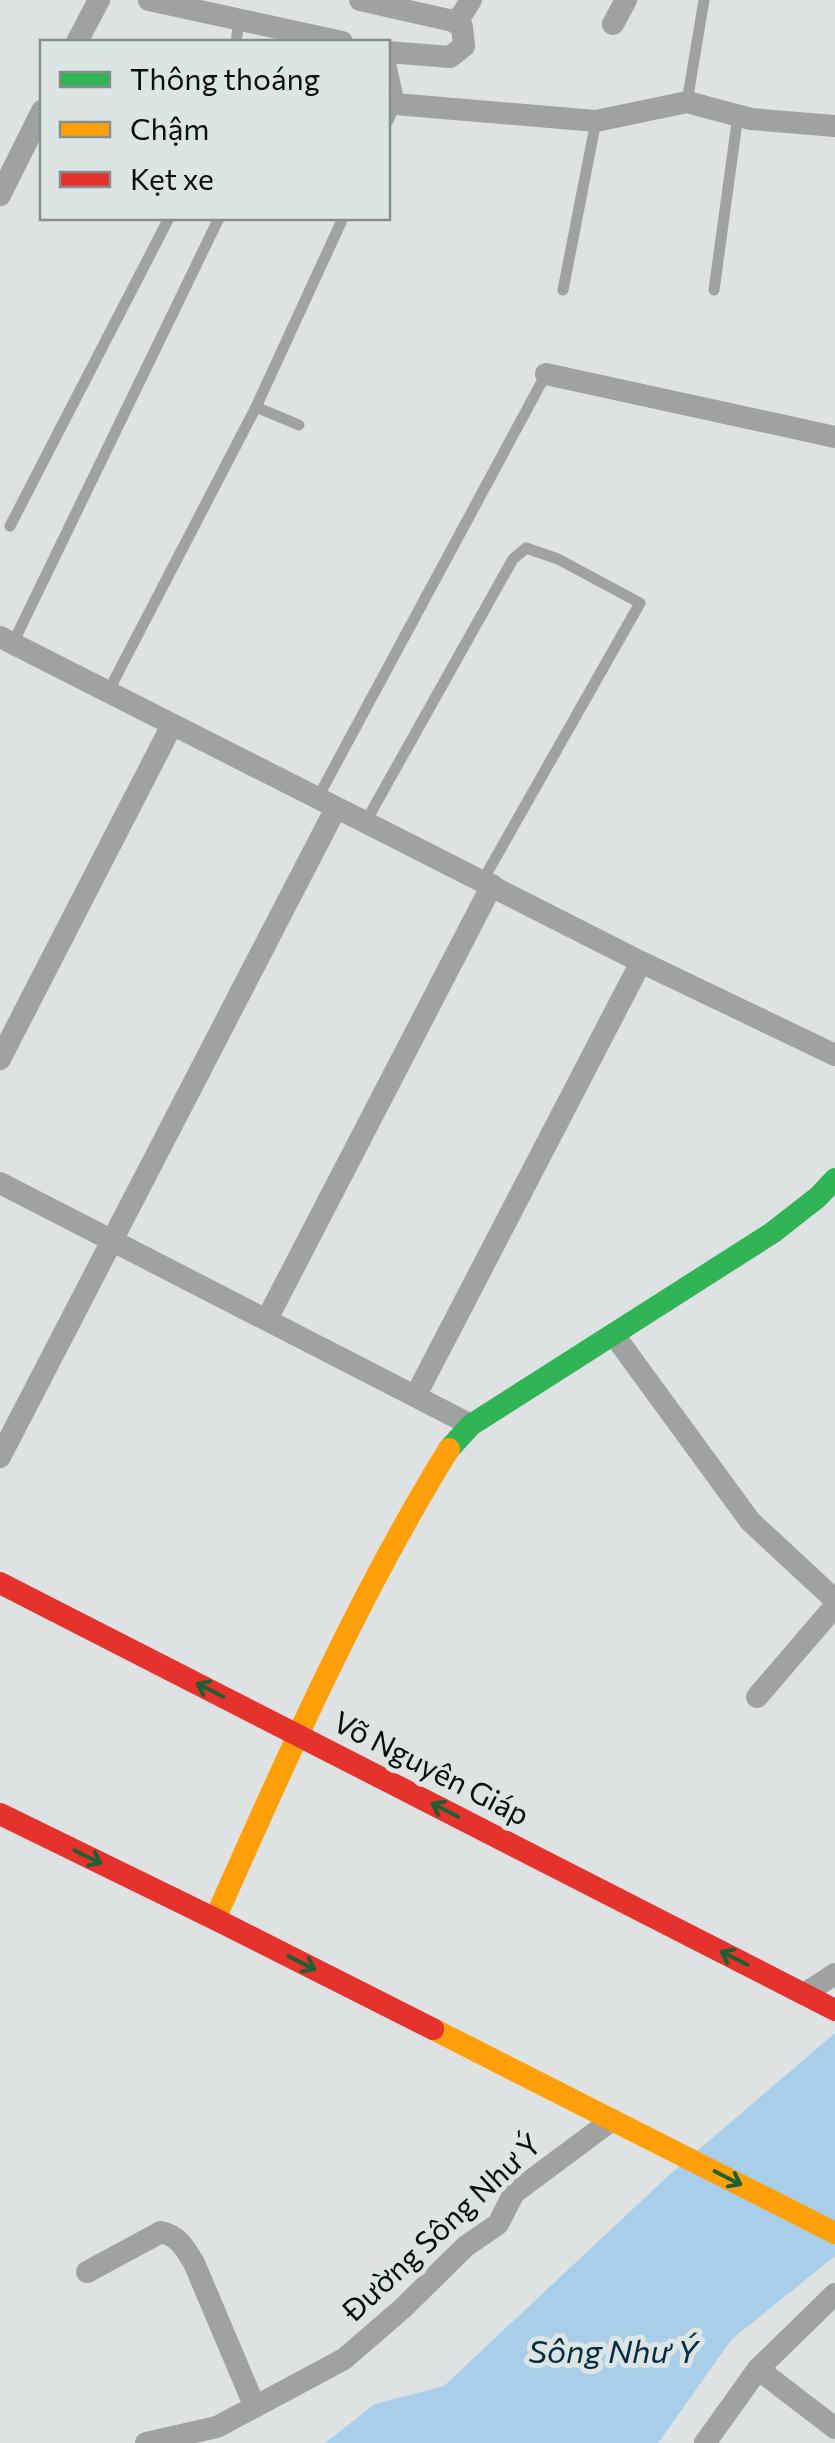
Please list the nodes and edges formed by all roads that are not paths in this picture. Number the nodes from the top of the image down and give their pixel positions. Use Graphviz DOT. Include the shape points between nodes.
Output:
graph roads {
  1 [pos="99,0"];
  2 [pos="150,0"];
  3 [pos="360,0"];
  4 [pos="471,0"];
  5 [pos="626,0"];
  6 [pos="704,0"];
  7 [pos="453,21"];
  8 [pos="613,24"];
  9 [pos="238,32"];
  10 [pos="306,39"];
  11 [pos="79,40"];
  12 [pos="390,52"];
  13 [pos="390,61"];
  14 [pos="687,102"];
  15 [pos="392,112"];
  16 [pos="40,115"];
  17 [pos="738,115"];
  18 [pos="596,121"];
  19 [pos="835,126"];
  20 [pos="0,195"];
  21 [pos="168,220"];
  22 [pos="218,220"];
  23 [pos="342,220"];
  24 [pos="563,290"];
  25 [pos="714,290"];
  26 [pos="546,374"];
  27 [pos="256,407"];
  28 [pos="299,425"];
  29 [pos="835,436"];
  30 [pos="10,526"];
  31 [pos="6,640"];
  32 [pos="108,692"];
  33 [pos="172,724"];
  34 [pos="327,803"];
  35 [pos="365,823"];
  36 [pos="487,883"];
  37 [pos="641,962"];
  38 [pos="835,1055"];
  39 [pos="0,1059"];
  40 [pos="835,1180"];
  41 [pos="0,1183"];
  42 [pos="112,1240"];
  43 [pos="266,1319"];
  44 [pos="614,1335"];
  45 [pos="416,1395"];
  46 [pos="471,1425"];
  47 [pos="0,1457"];
  48 [pos="0,1583"];
  49 [pos="835,1603"];
  50 [pos="757,1696"];
  51 [pos="297,1734"];
  52 [pos="0,1814"];
  53 [pos="214,1919"];
  54 [pos="835,1974"];
  55 [pos="820,2002"];
  56 [pos="612,2120"];
  57 [pos="835,2233"];
  58 [pos="87,2272"];
  59 [pos="835,2294"];
  60 [pos="758,2369"];
  61 [pos="255,2407"];
  62 [pos="835,2428"];
  63 [pos="146,2443"];
  64 [pos="705,2443"];
  1 -- 11 [label="street"];
  2 -- 9 [label="street"];
  3 -- 7 [label="street"];
  4 -- 7 [label="street"];
  5 -- 8 [label="street"];
  6 -- 14 [label="lane"];
  7 -- 12 [label="street" via="462,27 464,46 450,58"];
  9 -- 10 [label="street"];
  13 -- 15 [label="lane" via="398,97"];
  14 -- 17 [label="street"];
  14 -- 18 [label="street"];
  15 -- 18 [label="street"];
  16 -- 20 [label="street"];
  17 -- 19 [label="street"];
  17 -- 25 [label="lane"];
  18 -- 24 [label="lane"];
  21 -- 30 [label="lane"];
  22 -- 31 [label="lane"];
  23 -- 27 [label="lane"];
  26 -- 29 [label="street"];
  26 -- 34 [label="lane"];
  27 -- 28 [label="lane"];
  27 -- 32 [label="lane"];
  31 -- 32 [label="street"];
  32 -- 33 [label="street"];
  33 -- 34 [label="street"];
  33 -- 39 [label="street"];
  34 -- 35 [label="street"];
  34 -- 42 [label="street"];
  35 -- 36 [label="street"];
  35 -- 36 [label="lane" via="513,559 526,548 558,559 640,603"];
  36 -- 37 [label="street"];
  36 -- 43 [label="street"];
  37 -- 38 [label="street"];
  37 -- 45 [label="street"];
  40 -- 44 [label="street" via="772,1233"];
  41 -- 42 [label="street"];
  42 -- 43 [label="street"];
  42 -- 47 [label="street"];
  43 -- 45 [label="street"];
  44 -- 46 [label="street"];
  44 -- 49 [label="street" via="750,1521"];
  45 -- 46 [label="street"];
  46 -- 51 [label="street" via="410,1514"];
  51 -- 48 [label="street, Võ Nguyên Giáp, one-way"];
  49 -- 50 [label="street"];
  51 -- 53 [label="street"];
  55 -- 51 [label="street, Võ Nguyên Giáp, one-way"];
  52 -- 53 [label="street, one-way"];
  53 -- 56 [label="street, one-way"];
  54 -- 55 [label="street"];
  56 -- 57 [label="street, one-way"];
  56 -- 61 [label="street, Đường Sông Như Ý" via="514,2193 498,2224 344,2360"];
  58 -- 61 [label="street" via="161,2232 172,2234 194,2263"];
  59 -- 60 [label="street"];
  60 -- 62 [label="street"];
  60 -- 64 [label="street"];
  61 -- 63 [label="street, Đường Sông Như Ý" via="217,2427"];
}
